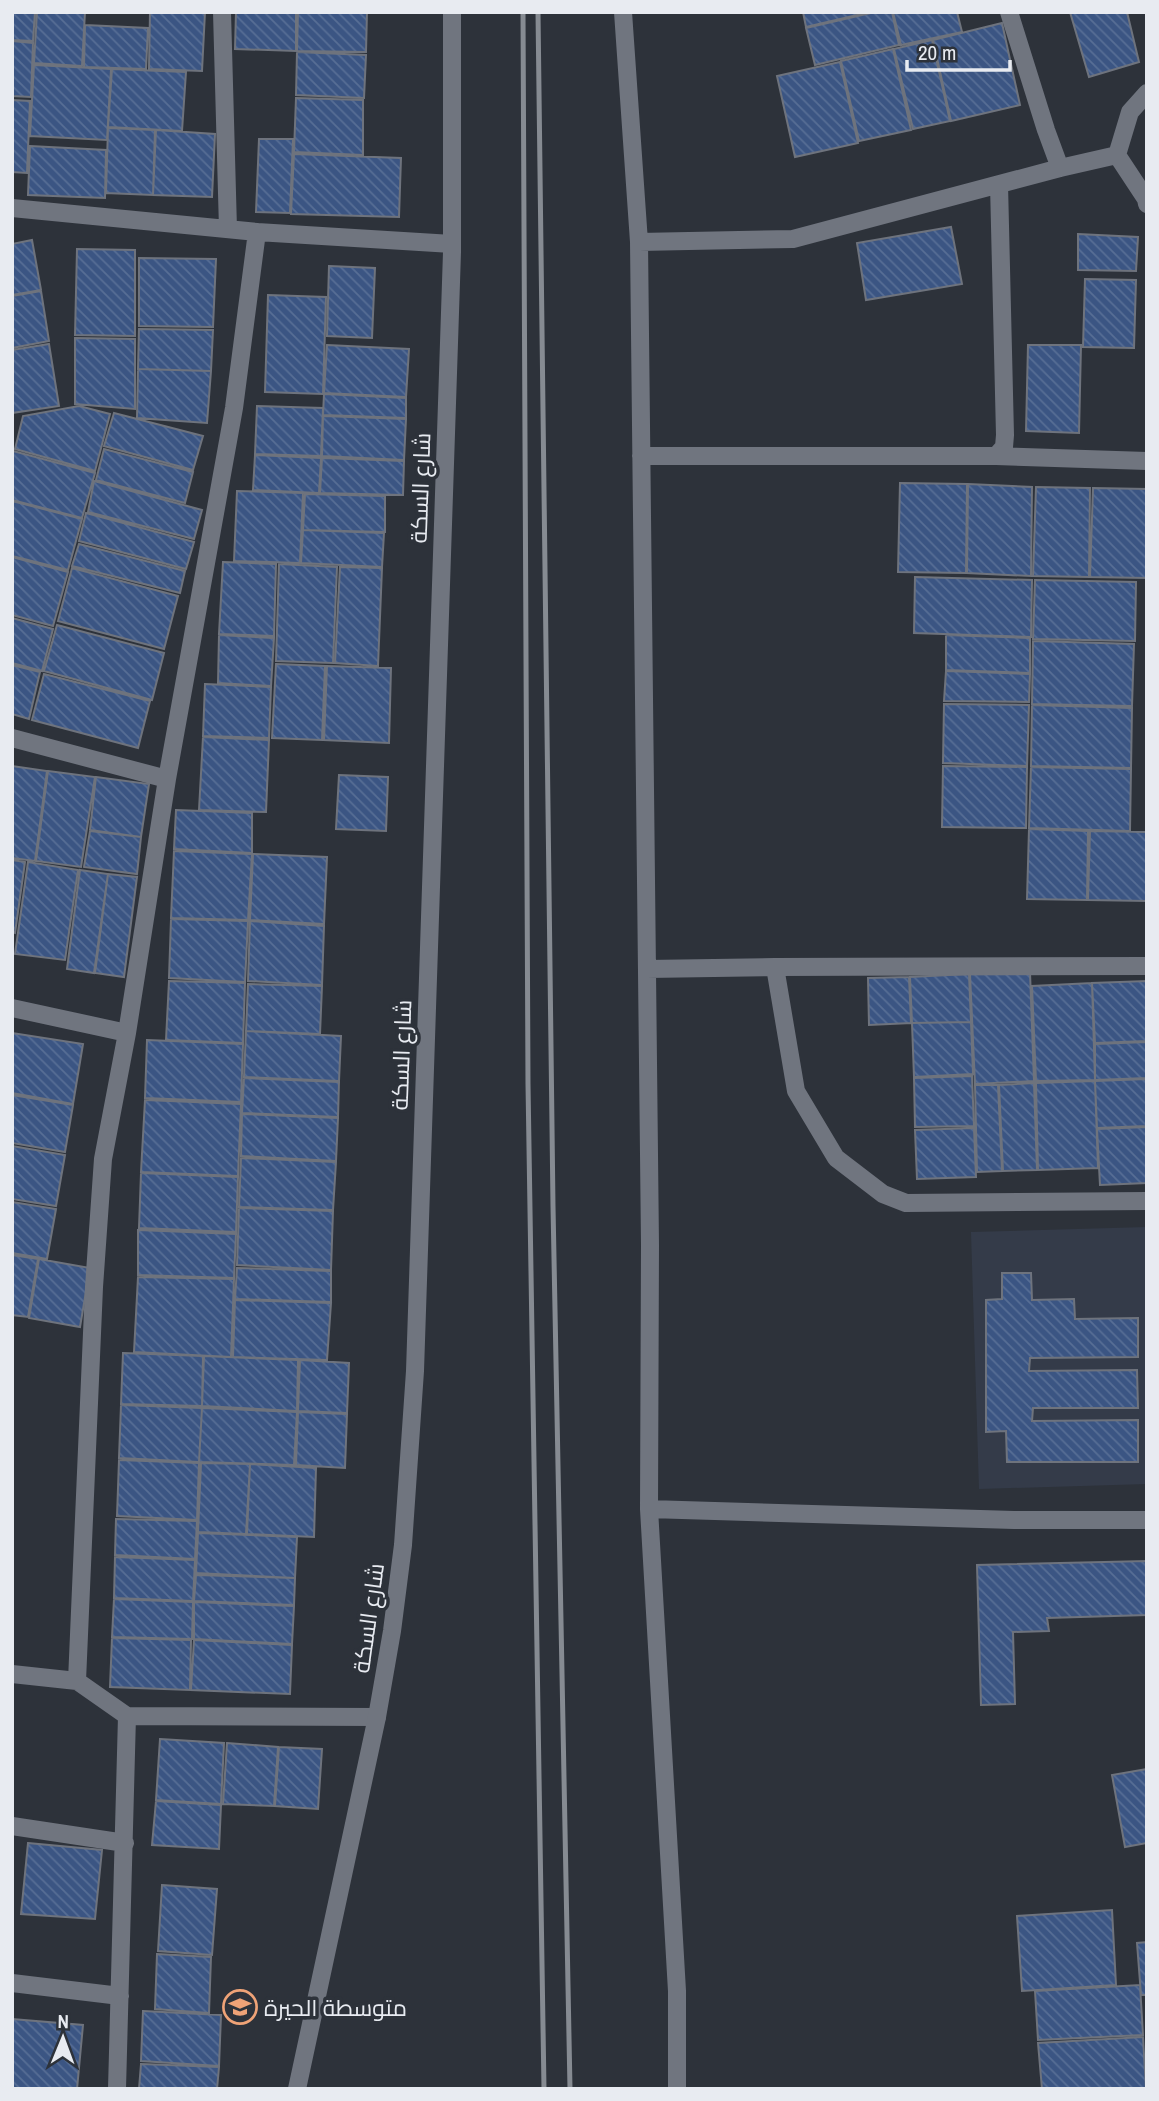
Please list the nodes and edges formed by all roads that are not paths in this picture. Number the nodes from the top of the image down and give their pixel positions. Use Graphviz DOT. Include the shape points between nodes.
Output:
graph roads {
  1 [pos="222,12"];
  2 [pos="452,12"];
  3 [pos="622,12"];
  4 [pos="1009,12"];
  5 [pos="1147,93"];
  6 [pos="1117,155"];
  7 [pos="1060,168"];
  8 [pos="999,184"];
  9 [pos="1147,204"];
  10 [pos="12,208"];
  11 [pos="228,229"];
  12 [pos="257,232"];
  13 [pos="639,242"];
  14 [pos="452,244"];
  15 [pos="642,456"];
  16 [pos="996,456"];
  17 [pos="1147,461"];
  18 [pos="12,738"];
  19 [pos="167,779"];
  20 [pos="1147,966"];
  21 [pos="775,967"];
  22 [pos="647,969"];
  23 [pos="12,1008"];
  24 [pos="127,1033"];
  25 [pos="1147,1201"];
  26 [pos="649,1508"];
  27 [pos="1147,1520"];
  28 [pos="12,1674"];
  29 [pos="77,1681"];
  30 [pos="127,1716"];
  31 [pos="377,1717"];
  32 [pos="12,1826"];
  33 [pos="125,1843"];
  34 [pos="12,1983"];
  35 [pos="120,1996"];
  36 [pos="117,2089"];
  37 [pos="297,2089"];
  38 [pos="677,2089"];
  1 -- 11 [label="street"];
  2 -- 14 [label="street, شارع السكة"];
  3 -- 13 [label="street"];
  4 -- 7 [label="street"];
  5 -- 6 [label="street" via="1130,112"];
  6 -- 7 [label="street"];
  6 -- 9 [label="street"];
  7 -- 8 [label="street"];
  8 -- 13 [label="street" via="793,239"];
  8 -- 16 [label="street" via="1005,435 1004,447"];
  10 -- 11 [label="street"];
  11 -- 12 [label="street"];
  12 -- 14 [label="street"];
  12 -- 19 [label="street" via="234,408"];
  13 -- 15 [label="street"];
  14 -- 31 [label="street, شارع السكة" via="415,1371 403,1545"];
  15 -- 16 [label="street"];
  15 -- 22 [label="street"];
  16 -- 17 [label="street"];
  18 -- 19 [label="street"];
  19 -- 24 [label="street"];
  20 -- 21 [label="street"];
  21 -- 22 [label="street"];
  21 -- 25 [label="street" via="796,1091 835,1158 883,1194 906,1203"];
  22 -- 26 [label="street"];
  23 -- 24 [label="street"];
  24 -- 29 [label="street" via="103,1159"];
  26 -- 27 [label="street"];
  26 -- 38 [label="street" via="677,1991"];
  28 -- 29 [label="street"];
  29 -- 30 [label="street"];
  30 -- 31 [label="street"];
  30 -- 33 [label="street"];
  31 -- 37 [label="street, شارع السكة"];
  32 -- 33 [label="street"];
  33 -- 35 [label="street"];
  34 -- 35 [label="street"];
  35 -- 36 [label="street"];
}
